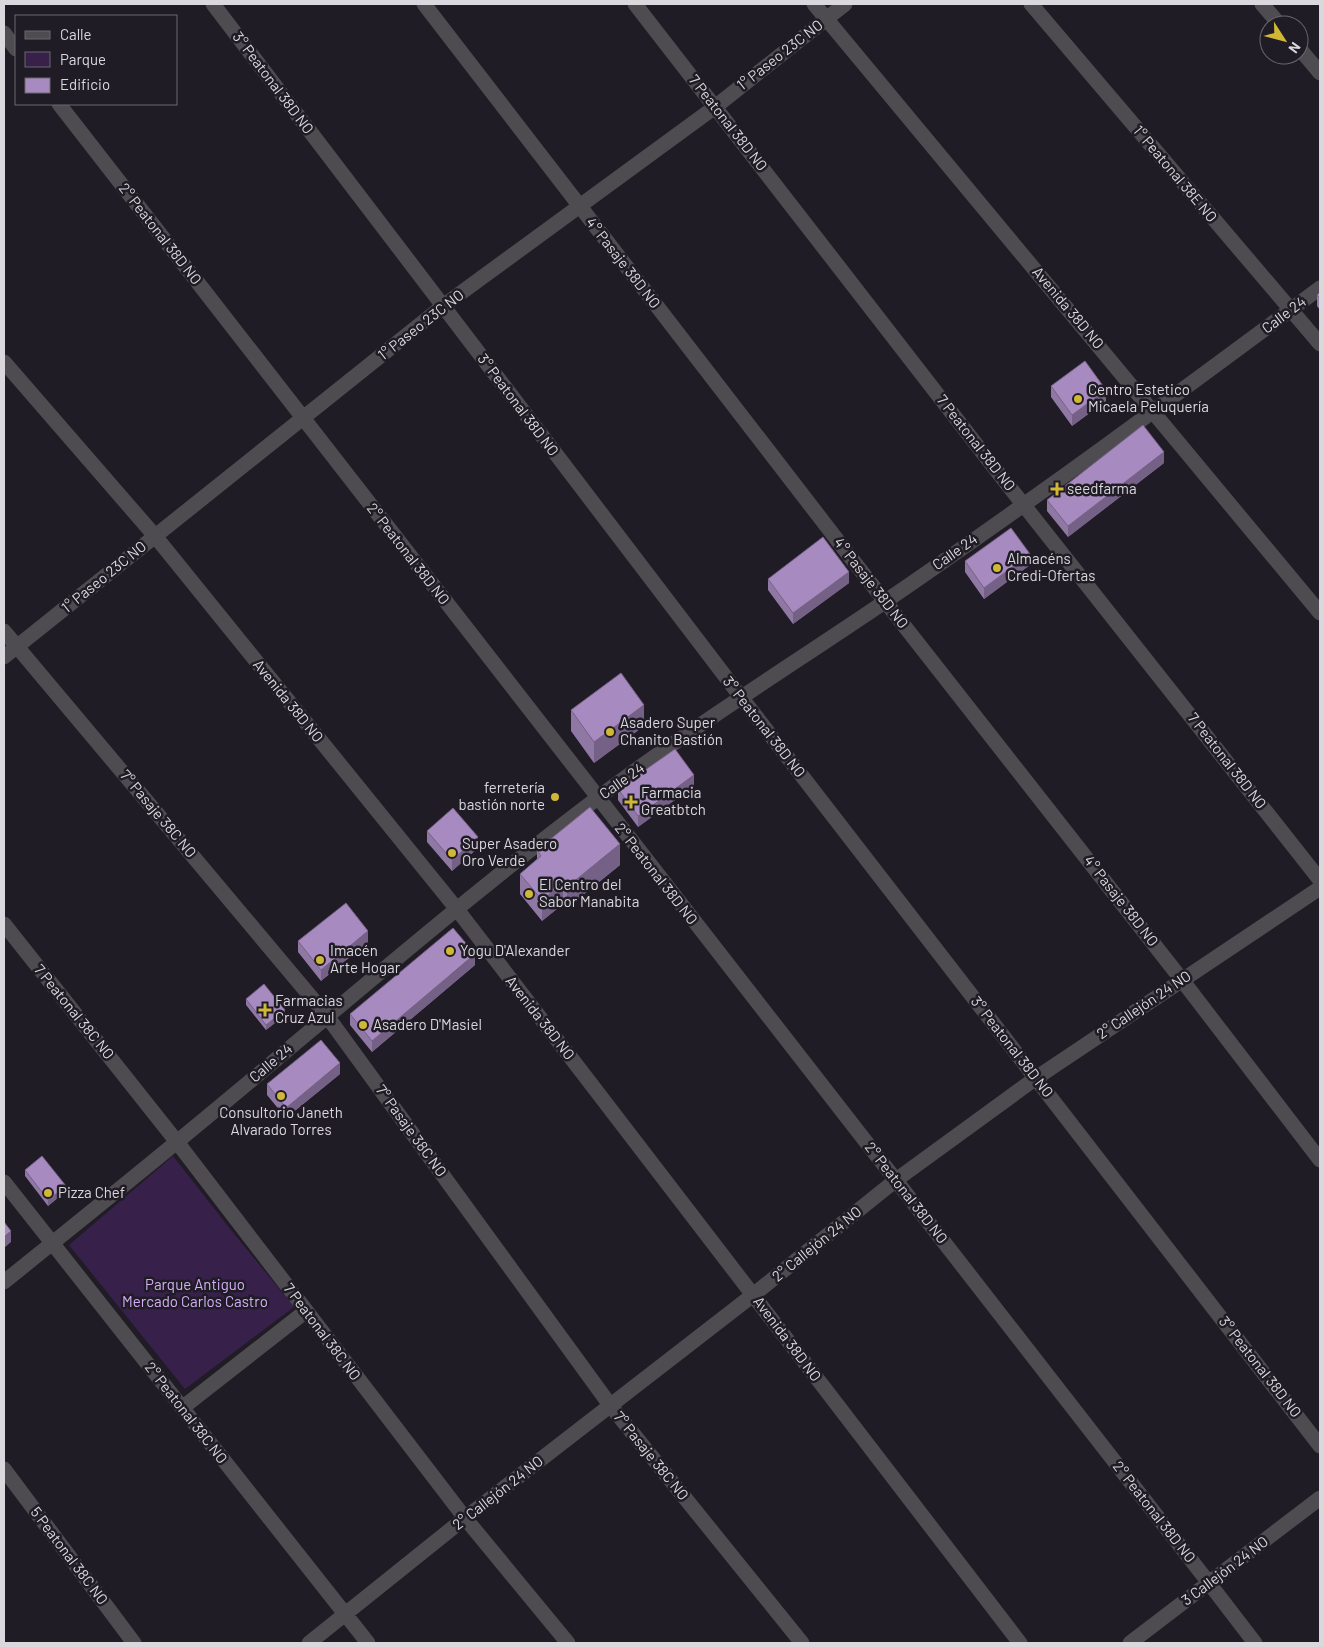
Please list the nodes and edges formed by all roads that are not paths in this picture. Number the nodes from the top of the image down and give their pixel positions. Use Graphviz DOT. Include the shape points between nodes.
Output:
graph roads {
  1 [pos="213,4"];
  2 [pos="424,4"];
  3 [pos="635,4"];
  4 [pos="814,4"];
  5 [pos="845,4"];
  6 [pos="1031,4"];
  7 [pos="1262,4"];
  8 [pos="1271,15"];
  9 [pos="827,18"];
  10 [pos="4,33"];
  11 [pos="15,48"];
  12 [pos="1309,60"];
  13 [pos="1320,73"];
  14 [pos="59,105"];
  15 [pos="715,107"];
  16 [pos="580,207"];
  17 [pos="1320,288"];
  18 [pos="443,306"];
  19 [pos="1291,310"];
  20 [pos="1320,344"];
  21 [pos="4,362"];
  22 [pos="1154,411"];
  23 [pos="303,418"];
  24 [pos="1023,504"];
  25 [pos="155,536"];
  26 [pos="885,601"];
  27 [pos="1320,613"];
  28 [pos="4,630"];
  29 [pos="17,646"];
  30 [pos="4,657"];
  31 [pos="741,697"];
  32 [pos="598,798"];
  33 [pos="1320,880"];
  34 [pos="1320,888"];
  35 [pos="456,908"];
  36 [pos="4,924"];
  37 [pos="1182,980"];
  38 [pos="327,1016"];
  39 [pos="1036,1078"];
  40 [pos="177,1142"];
  41 [pos="1320,1160"];
  42 [pos="896,1180"];
  43 [pos="4,1182"];
  44 [pos="53,1242"];
  45 [pos="4,1282"];
  46 [pos="754,1295"];
  47 [pos="306,1311"];
  48 [pos="610,1405"];
  49 [pos="182,1408"];
  50 [pos="1320,1446"];
  51 [pos="4,1469"];
  52 [pos="1320,1498"];
  53 [pos="465,1518"];
  54 [pos="1209,1583"];
  55 [pos="344,1615"];
  56 [pos="134,1643"];
  57 [pos="309,1643"];
  58 [pos="368,1643"];
  59 [pos="568,1643"];
  60 [pos="802,1643"];
  61 [pos="1020,1643"];
  62 [pos="1130,1643"];
  63 [pos="1254,1643"];
  1 -- 18 [label="street, 3° Peatonal 38D NO"];
  2 -- 16 [label="street, 4° Pasaje 38D NO"];
  3 -- 15 [label="street, 7 Peatonal 38D NO"];
  4 -- 9 [label="street, Avenida 38D NO"];
  5 -- 9 [label="street, 1° Paseo 23C NO"];
  6 -- 19 [label="street, 1° Peatonal 38E NO"];
  7 -- 8 [label="street"];
  9 -- 15 [label="street, 1° Paseo 23C NO"];
  9 -- 22 [label="street, Avenida 38D NO"];
  10 -- 11 [label="street"];
  12 -- 13 [label="street"];
  14 -- 23 [label="street, 2° Peatonal 38D NO"];
  15 -- 16 [label="street, 1° Paseo 23C NO"];
  15 -- 24 [label="street, 7 Peatonal 38D NO"];
  16 -- 18 [label="street, 1° Paseo 23C NO"];
  16 -- 26 [label="street, 4° Pasaje 38D NO"];
  17 -- 19 [label="street, Calle 24"];
  18 -- 23 [label="street, 1° Paseo 23C NO"];
  18 -- 31 [label="street, 3° Peatonal 38D NO"];
  19 -- 20 [label="street, 1° Peatonal 38E NO"];
  19 -- 22 [label="street, Calle 24"];
  21 -- 25 [label="street, Avenida 38D NO"];
  22 -- 24 [label="street, Calle 24"];
  22 -- 27 [label="street, Avenida 38D NO"];
  23 -- 25 [label="street, 1° Paseo 23C NO"];
  23 -- 32 [label="street, 2° Peatonal 38D NO"];
  24 -- 26 [label="street, Calle 24"];
  24 -- 33 [label="street, 7 Peatonal 38D NO"];
  25 -- 29 [label="street, 1° Paseo 23C NO"];
  25 -- 35 [label="street, Avenida 38D NO"];
  26 -- 31 [label="street, Calle 24"];
  26 -- 37 [label="street, 4° Pasaje 38D NO"];
  28 -- 29 [label="street, 7° Pasaje 38C NO"];
  29 -- 30 [label="street, 1° Paseo 23C NO"];
  29 -- 38 [label="street, 7° Pasaje 38C NO"];
  31 -- 32 [label="street, Calle 24"];
  31 -- 39 [label="street, 3° Peatonal 38D NO"];
  32 -- 35 [label="street, Calle 24"];
  32 -- 42 [label="street, 2° Peatonal 38D NO"];
  34 -- 37 [label="street, 2° Callejón 24 NO"];
  35 -- 38 [label="street, Calle 24"];
  35 -- 46 [label="street, Avenida 38D NO"];
  36 -- 40 [label="street, 7 Peatonal 38C NO"];
  37 -- 39 [label="street, 2° Callejón 24 NO"];
  37 -- 41 [label="street, 4° Pasaje 38D NO"];
  38 -- 40 [label="street, Calle 24"];
  38 -- 48 [label="street, 7° Pasaje 38C NO"];
  39 -- 42 [label="street, 2° Callejón 24 NO"];
  39 -- 50 [label="street, 3° Peatonal 38D NO"];
  40 -- 44 [label="street, Calle 24"];
  40 -- 47 [label="street, 7 Peatonal 38C NO"];
  42 -- 46 [label="street, 2° Callejón 24 NO"];
  42 -- 54 [label="street, 2° Peatonal 38D NO"];
  43 -- 44 [label="street, 2° Peatonal 38C NO"];
  44 -- 45 [label="street, Calle 24"];
  44 -- 49 [label="street, 2° Peatonal 38C NO"];
  46 -- 48 [label="street, 2° Callejón 24 NO"];
  46 -- 61 [label="street, Avenida 38D NO"];
  47 -- 49 [label="street"];
  47 -- 53 [label="street, 7 Peatonal 38C NO"];
  48 -- 53 [label="street, 2° Callejón 24 NO"];
  48 -- 60 [label="street, 7° Pasaje 38C NO"];
  49 -- 55 [label="street, 2° Peatonal 38C NO"];
  51 -- 56 [label="street, 5 Peatonal 38C NO"];
  52 -- 54 [label="street, 3 Callejón 24 NO"];
  53 -- 55 [label="street, 2° Callejón 24 NO"];
  53 -- 59 [label="street, 7 Peatonal 38C NO"];
  54 -- 62 [label="street, 3 Callejón 24 NO"];
  54 -- 63 [label="street, 2° Peatonal 38D NO"];
  55 -- 57 [label="street, 2° Callejón 24 NO"];
  55 -- 58 [label="street, 2° Peatonal 38C NO"];
}
